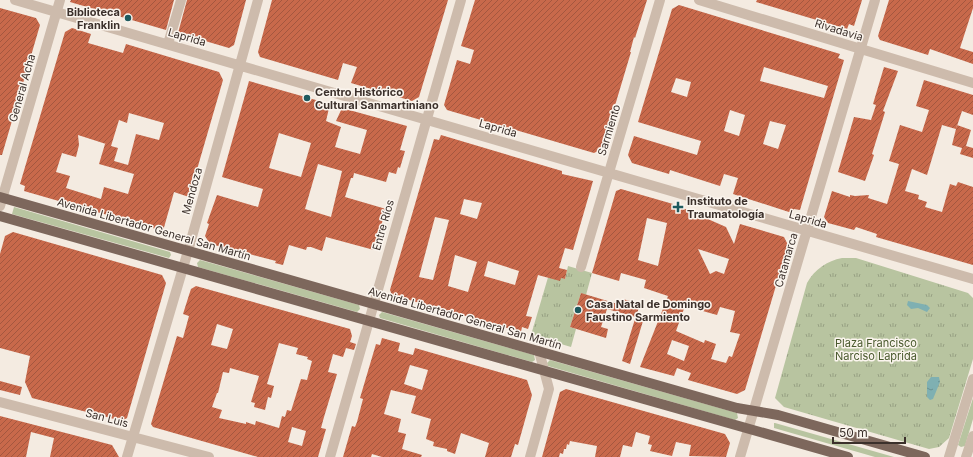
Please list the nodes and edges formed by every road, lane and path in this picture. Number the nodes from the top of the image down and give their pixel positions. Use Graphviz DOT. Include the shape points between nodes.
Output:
graph roads {
  1 [pos="15,0"];
  2 [pos="60,0"];
  3 [pos="181,0"];
  4 [pos="258,0"];
  5 [pos="461,0"];
  6 [pos="660,0"];
  7 [pos="699,0"];
  8 [pos="875,0"];
  9 [pos="56,12"];
  10 [pos="168,44"];
  11 [pos="860,49"];
  12 [pos="240,64"];
  13 [pos="973,83"];
  14 [pos="426,119"];
  15 [pos="608,173"];
  16 [pos="1,201"];
  17 [pos="0,216"];
  18 [pos="807,231"];
  19 [pos="188,251"];
  20 [pos="581,267"];
  21 [pos="183,268"];
  22 [pos="973,279"];
  23 [pos="373,304"];
  24 [pos="368,321"];
  25 [pos="539,351"];
  26 [pos="544,371"];
  27 [pos="973,378"];
  28 [pos="0,402"];
  29 [pos="754,411"];
  30 [pos="748,429"];
  31 [pos="973,436"];
  32 [pos="133,437"];
  33 [pos="127,457"];
  34 [pos="209,457"];
  35 [pos="330,457"];
  36 [pos="530,457"];
  37 [pos="740,457"];
  38 [pos="848,457"];
  39 [pos="925,457"];
  40 [pos="948,457"];
  41 [pos="966,457"];
  1 -- 9 [label="street, Laprida"];
  2 -- 9 [label="street, General Acha"];
  3 -- 10 [label="street"];
  4 -- 12 [label="street, Mendoza"];
  5 -- 14 [label="street, Entre Ríos"];
  6 -- 15 [label="street, Sarmiento"];
  7 -- 11 [label="street, Rivadavia"];
  8 -- 11 [label="street, Catamarca"];
  9 -- 10 [label="street, Laprida"];
  9 -- 16 [label="street, General Acha"];
  10 -- 12 [label="street, Laprida"];
  11 -- 13 [label="street, Rivadavia"];
  11 -- 18 [label="street, Catamarca"];
  12 -- 14 [label="street, Laprida"];
  12 -- 19 [label="street, Mendoza"];
  14 -- 15 [label="street, Laprida"];
  14 -- 23 [label="street, Entre Ríos"];
  15 -- 18 [label="street, Laprida"];
  15 -- 20 [label="street, Sarmiento"];
  16 -- 19 [label="main road, Avenida Libertador General San Martín"];
  17 -- 21 [label="main road"];
  18 -- 22 [label="street, Laprida"];
  18 -- 29 [label="street, Catamarca"];
  19 -- 21 [label="street, Mendoza"];
  19 -- 23 [label="main road, Avenida Libertador General San Martín"];
  21 -- 24 [label="main road"];
  21 -- 32 [label="street, Mendoza"];
  23 -- 24 [label="street, Entre Ríos"];
  23 -- 25 [label="main road, Avenida Libertador General San Martín"];
  24 -- 26 [label="main road"];
  24 -- 35 [label="street, Entre Ríos"];
  25 -- 26 [label="street"];
  25 -- 29 [label="main road, Avenida Libertador General San Martín"];
  26 -- 30 [label="main road"];
  26 -- 36 [label="street" via="549,389"];
  27 -- 40 [label="street"];
  28 -- 32 [label="street, San Luis"];
  29 -- 30 [label="street, Catamarca"];
  29 -- 39 [label="main road, Avenida Libertador General San Martín" via="778,415"];
  30 -- 37 [label="street, Catamarca"];
  30 -- 38 [label="main road"];
  31 -- 41 [label="street"];
  32 -- 33 [label="street, Mendoza"];
  32 -- 34 [label="street, San Luis"];
}
